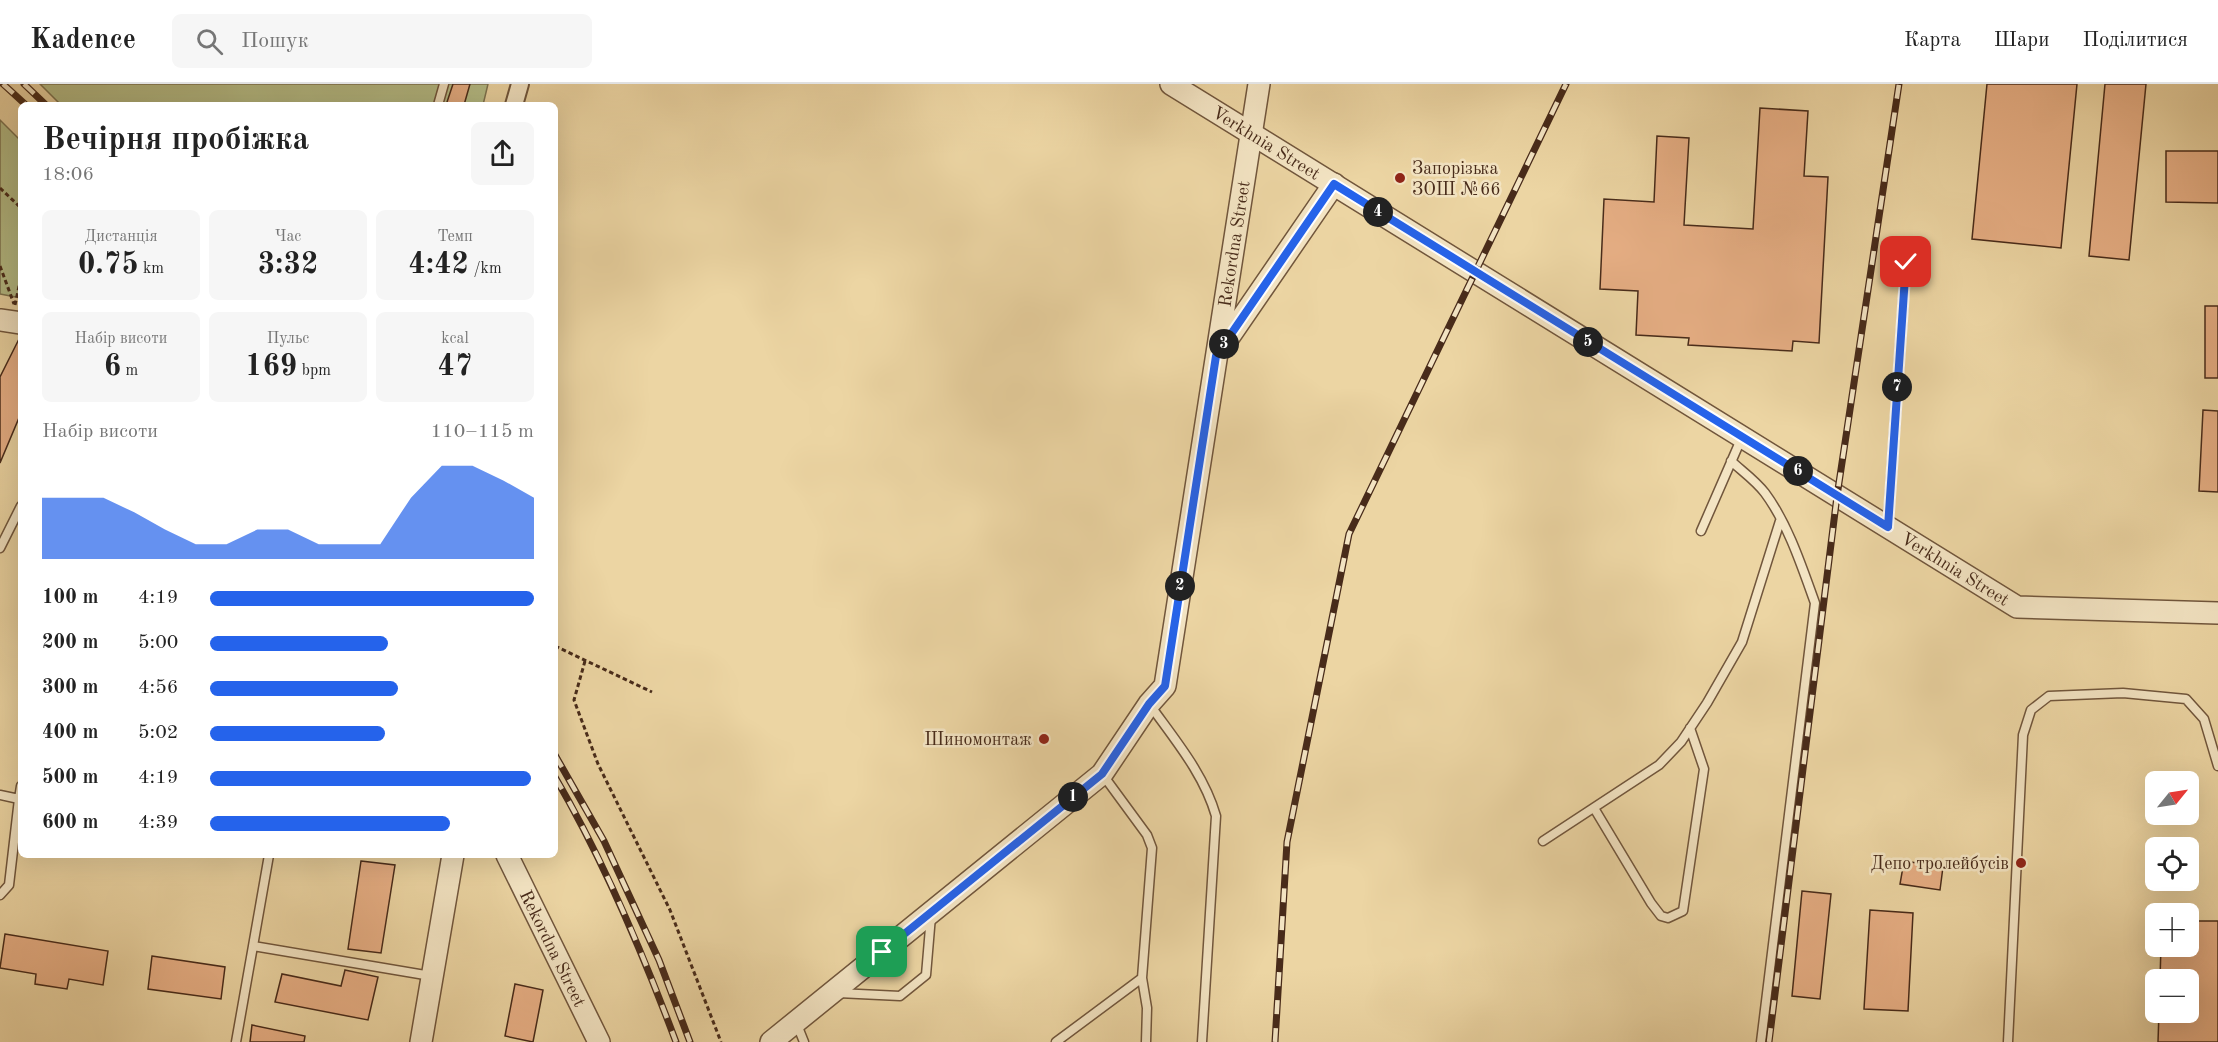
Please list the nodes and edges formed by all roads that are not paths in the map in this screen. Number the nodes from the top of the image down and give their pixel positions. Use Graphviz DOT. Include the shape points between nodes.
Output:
graph roads {
  1 [pos="444,84"];
  2 [pos="520,84"];
  3 [pos="1171,84"];
  4 [pos="1259,84"];
  5 [pos="439,102"];
  6 [pos="515,102"];
  7 [pos="1251,133"];
  8 [pos="1334,184"];
  9 [pos="1906,262"];
  10 [pos="0,320"];
  11 [pos="18,323"];
  12 [pos="1216,356"];
  13 [pos="1742,437"];
  14 [pos="1731,461"];
  15 [pos="18,512"];
  16 [pos="1780,521"];
  17 [pos="1888,527"];
  18 [pos="1701,531"];
  19 [pos="0,548"];
  20 [pos="2218,613"];
  21 [pos="1149,704"];
  22 [pos="1690,728"];
  23 [pos="2218,766"];
  24 [pos="1102,774"];
  25 [pos="0,795"];
  26 [pos="18,800"];
  27 [pos="18,808"];
  28 [pos="1594,808"];
  29 [pos="1543,841"];
  30 [pos="268,858"];
  31 [pos="452,858"];
  32 [pos="508,858"];
  33 [pos="0,895"];
  34 [pos="931,912"];
  35 [pos="253,945"];
  36 [pos="432,976"];
  37 [pos="1142,978"];
  38 [pos="832,992"];
  39 [pos="796,1022"];
  40 [pos="236,1042"];
  41 [pos="421,1042"];
  42 [pos="599,1042"];
  43 [pos="771,1042"];
  44 [pos="804,1042"];
  45 [pos="1056,1042"];
  46 [pos="1146,1042"];
  47 [pos="1202,1042"];
  48 [pos="1761,1042"];
  49 [pos="2008,1042"];
  1 -- 5 [label="lane"];
  2 -- 6 [label="street"];
  3 -- 7 [label="street, Verkhnia Street"];
  4 -- 7 [label="street, Rekordna Street"];
  7 -- 8 [label="street, Verkhnia Street"];
  7 -- 12 [label="street, Rekordna Street"];
  8 -- 12 [label="street"];
  8 -- 13 [label="street, Verkhnia Street"];
  9 -- 17 [label="lane"];
  10 -- 11 [label="street"];
  12 -- 21 [label="street, Rekordna Street" via="1165,686"];
  13 -- 14 [label="lane"];
  13 -- 17 [label="street, Verkhnia Street"];
  14 -- 16 [label="lane" via="1764,492"];
  14 -- 18 [label="lane"];
  15 -- 19 [label="lane"];
  16 -- 22 [label="lane" via="1742,642"];
  16 -- 48 [label="lane" via="1815,603"];
  17 -- 20 [label="street, Verkhnia Street" via="2018,608"];
  21 -- 24 [label="street"];
  21 -- 47 [label="lane" via="1195,769 1216,816"];
  22 -- 28 [label="lane" via="1659,765"];
  22 -- 28 [label="lane" via="1704,769 1683,911 1668,918 1661,916"];
  23 -- 49 [label="lane" via="2204,719 2186,699 2123,693 2049,696 2031,710 2023,735"];
  24 -- 34 [label="street"];
  24 -- 37 [label="lane" via="1147,835 1152,848"];
  25 -- 26 [label="lane"];
  27 -- 33 [label="lane" via="9,885"];
  28 -- 29 [label="lane"];
  30 -- 35 [label="lane"];
  31 -- 36 [label="street"];
  32 -- 42 [label="street, Rekordna Street"];
  34 -- 38 [label="street"];
  34 -- 38 [label="lane" via="926,975 900,996"];
  35 -- 36 [label="lane"];
  35 -- 40 [label="lane"];
  36 -- 41 [label="street"];
  37 -- 45 [label="lane"];
  37 -- 46 [label="lane" via="1147,1008"];
  38 -- 39 [label="street"];
  39 -- 43 [label="street"];
  39 -- 44 [label="lane"];
}
